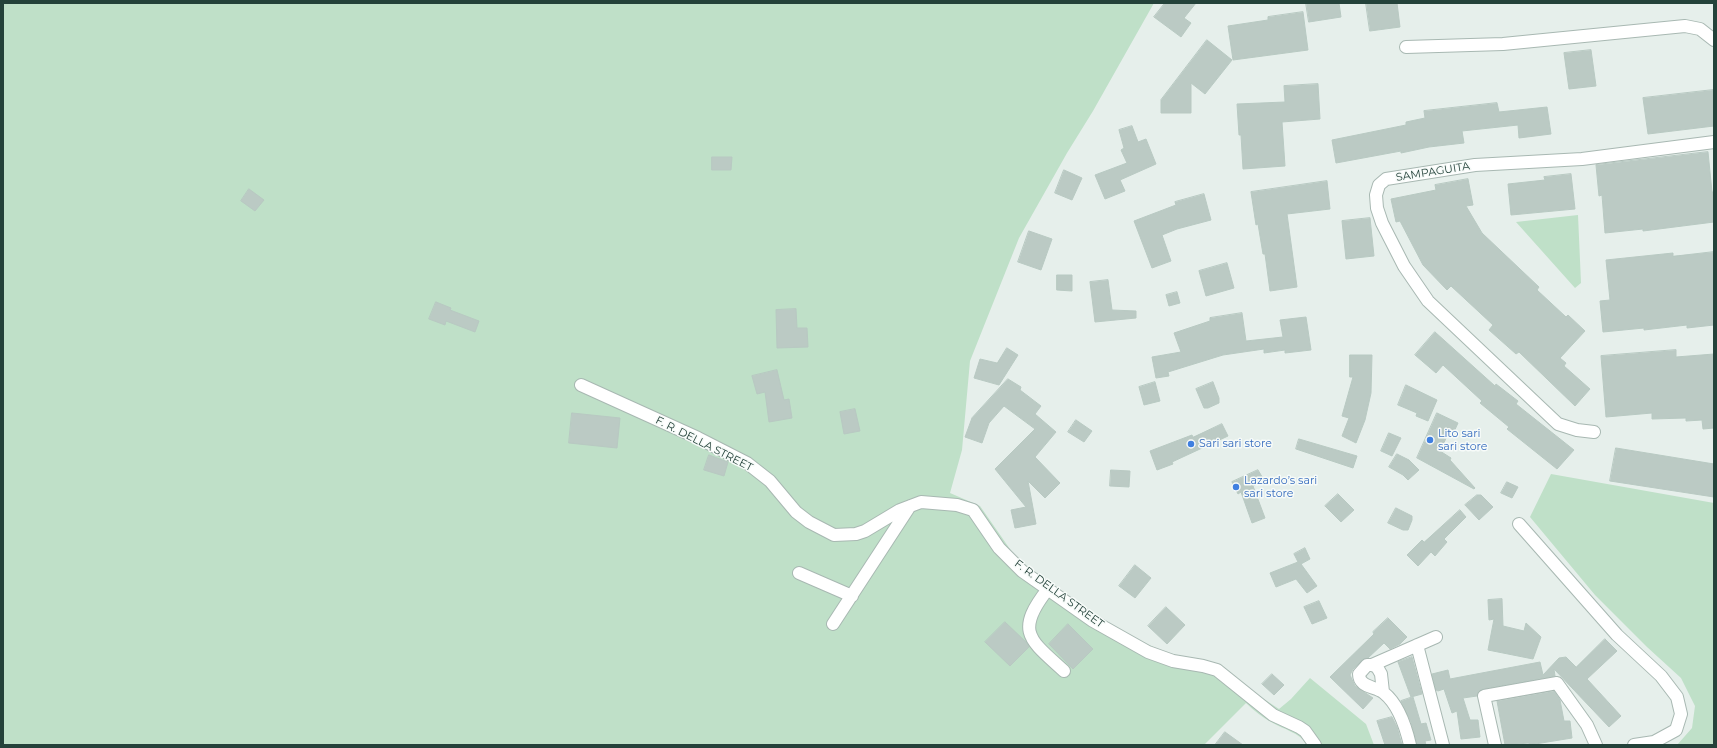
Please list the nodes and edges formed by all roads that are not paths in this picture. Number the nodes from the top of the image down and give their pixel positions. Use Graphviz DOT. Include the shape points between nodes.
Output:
graph roads {
  1 [pos="1714,40"];
  2 [pos="1406,47"];
  3 [pos="1714,142"];
  4 [pos="581,386"];
  5 [pos="1594,432"];
  6 [pos="911,505"];
  7 [pos="1519,524"];
  8 [pos="799,573"];
  9 [pos="1048,589"];
  10 [pos="852,596"];
  11 [pos="834,624"];
  12 [pos="1436,637"];
  13 [pos="1417,645"];
  14 [pos="1372,665"];
  15 [pos="1064,671"];
  16 [pos="1383,692"];
  17 [pos="1315,745"];
  18 [pos="1410,745"];
  19 [pos="1443,745"];
  20 [pos="1495,745"];
  21 [pos="1596,745"];
  22 [pos="1634,745"];
  1 -- 2 [label="street" via="1700,29 1685,26 1503,44"];
  3 -- 5 [label="street, SAMPAGUITA" via="1582,159 1475,165 1386,179 1379,185 1376,195 1377,208 1382,223 1404,266 1428,301 1558,424"];
  4 -- 6 [label="street, F. R. DELLA STREET" via="698,438 747,463 770,481 796,512 834,535 865,531"];
  6 -- 9 [label="street, F. R. DELLA STREET" via="935,502 973,510 999,548 1022,571"];
  6 -- 10 [label="street"];
  7 -- 22 [label="street" via="1617,635 1661,676 1677,697 1681,714 1676,730 1654,742"];
  8 -- 10 [label="street"];
  9 -- 15 [label="street" via="1032,613 1028,624 1030,635 1035,644"];
  9 -- 17 [label="street, F. R. DELLA STREET" via="1093,621 1148,652 1173,661 1217,670 1273,715 1305,731"];
  10 -- 11 [label="street"];
  12 -- 13 [label="street"];
  13 -- 14 [label="street"];
  13 -- 19 [label="street"];
  14 -- 16 [label="street" via="1378,667 1381,674"];
  14 -- 16 [label="street" via="1362,669 1359,678 1365,685"];
  16 -- 18 [label="street" via="1394,703"];
  20 -- 21 [label="street" via="1484,696 1557,683 1587,725"];
}
